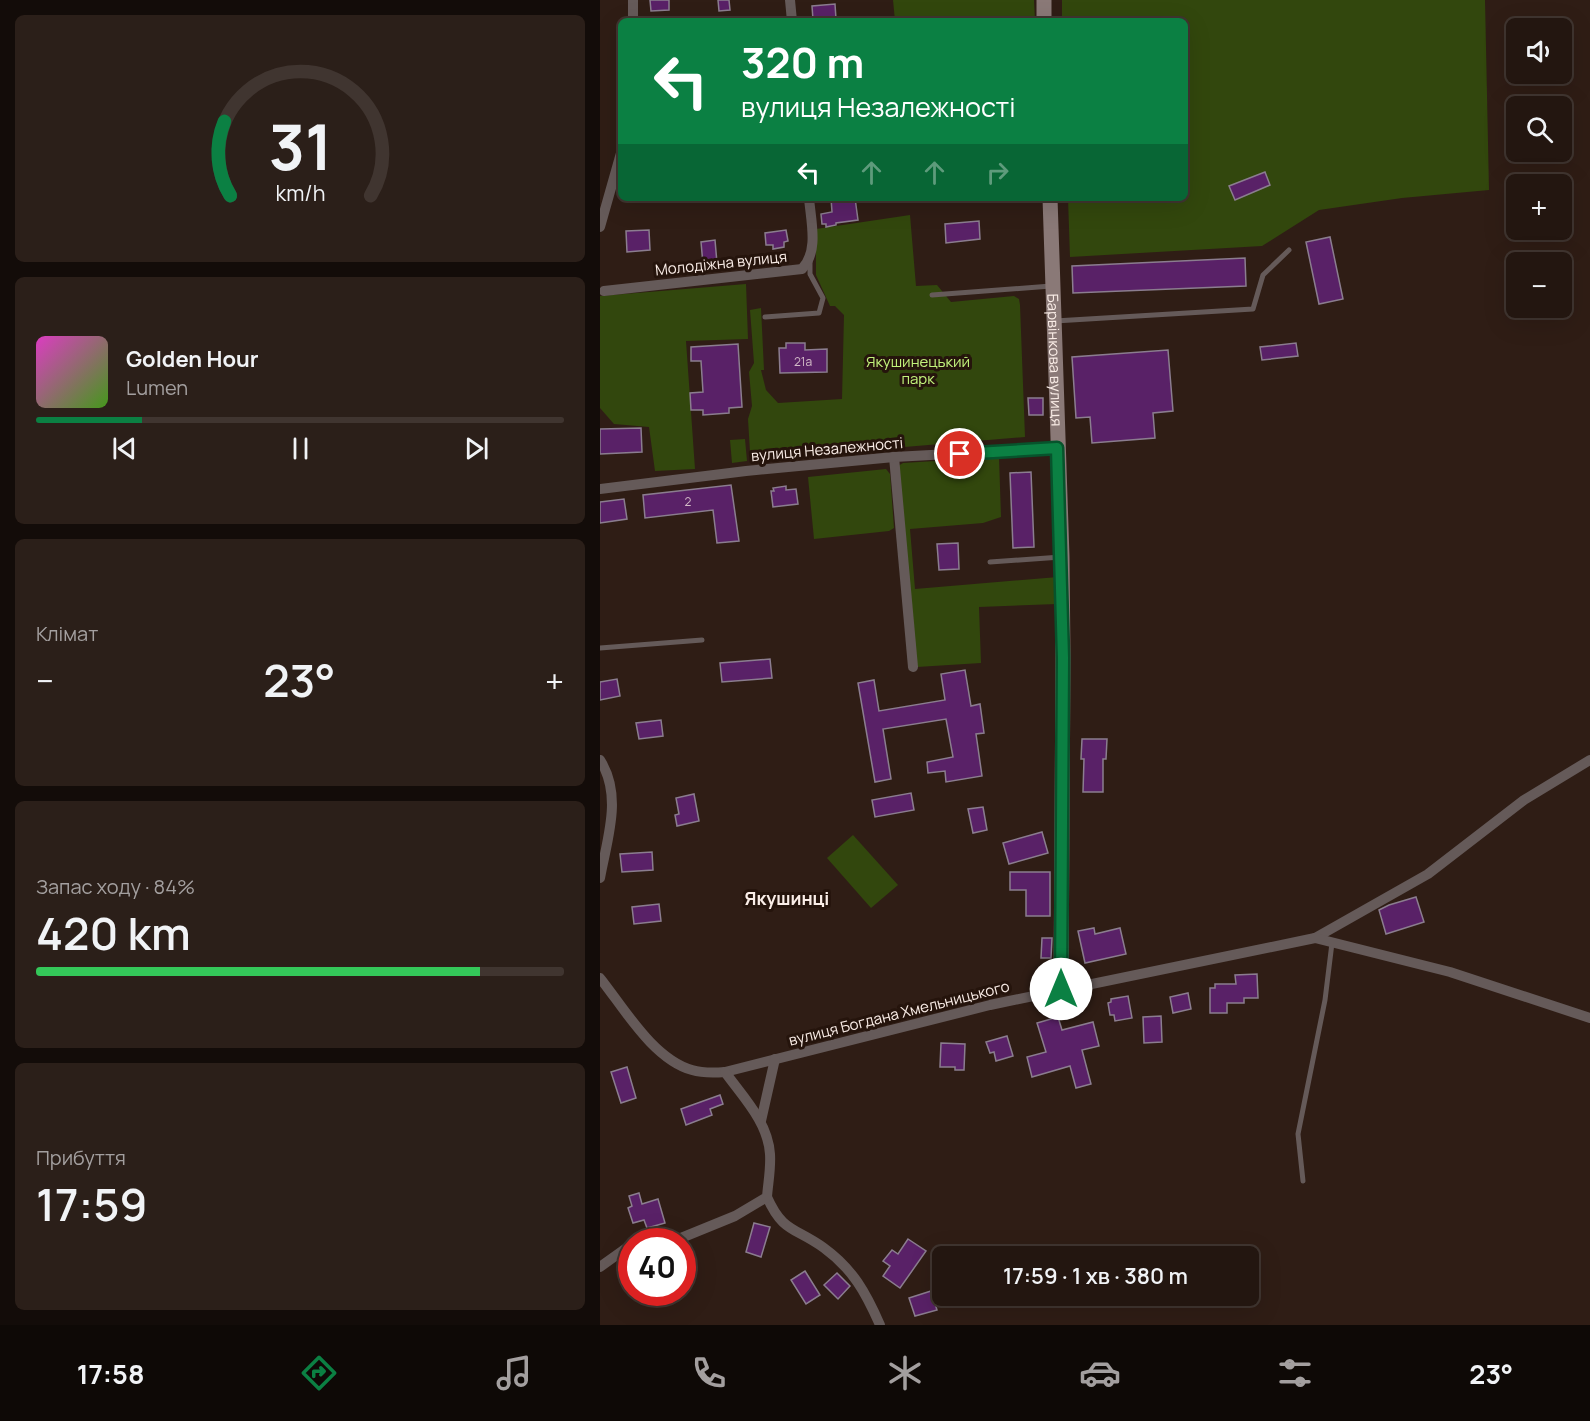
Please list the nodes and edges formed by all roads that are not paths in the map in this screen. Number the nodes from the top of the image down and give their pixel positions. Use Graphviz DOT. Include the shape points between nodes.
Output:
graph roads {
  1 [pos="633,0"];
  2 [pos="790,0"];
  3 [pos="1044,0"];
  4 [pos="633,18"];
  5 [pos="792,18"];
  6 [pos="1044,18"];
  7 [pos="618,164"];
  8 [pos="809,201"];
  9 [pos="1050,201"];
  10 [pos="600,227"];
  11 [pos="1289,250"];
  12 [pos="810,261"];
  13 [pos="1052,286"];
  14 [pos="604,291"];
  15 [pos="932,295"];
  16 [pos="765,317"];
  17 [pos="1053,322"];
  18 [pos="1057,448"];
  19 [pos="894,457"];
  20 [pos="600,489"];
  21 [pos="1062,557"];
  22 [pos="990,562"];
  23 [pos="702,640"];
  24 [pos="600,648"];
  25 [pos="913,667"];
  26 [pos="600,760"];
  27 [pos="1590,760"];
  28 [pos="600,878"];
  29 [pos="1315,938"];
  30 [pos="1332,943"];
  31 [pos="600,978"];
  32 [pos="1061,989"];
  33 [pos="1590,1018"];
  34 [pos="776,1059"];
  35 [pos="724,1072"];
  36 [pos="761,1121"];
  37 [pos="1303,1181"];
  38 [pos="766,1197"];
  39 [pos="696,1232"];
  40 [pos="618,1254"];
  41 [pos="600,1267"];
  42 [pos="880,1325"];
  1 -- 4 [label="street"];
  2 -- 5 [label="street"];
  3 -- 6 [label="street"];
  7 -- 10 [label="street"];
  8 -- 12 [label="street" via="813,241"];
  9 -- 13 [label="street, Барвінкова вулиця"];
  11 -- 17 [label="lane" via="1263,275 1253,309"];
  12 -- 14 [label="street, Молодіжна вулиця" via="802,269"];
  12 -- 16 [label="lane" via="810,274 823,298 819,313"];
  13 -- 15 [label="lane"];
  13 -- 17 [label="street, Барвінкова вулиця"];
  17 -- 18 [label="street, Барвінкова вулиця"];
  18 -- 19 [label="street, вулиця Незалежності"];
  18 -- 21 [label="street, Барвінкова вулиця"];
  19 -- 20 [label="street, вулиця Незалежності"];
  19 -- 25 [label="street"];
  21 -- 22 [label="lane"];
  21 -- 32 [label="street, Барвінкова вулиця"];
  23 -- 24 [label="lane"];
  26 -- 28 [label="street" via="612,788 613,802"];
  27 -- 29 [label="street, вулиця Богдана Хмельницького" via="1516,806 1428,874"];
  29 -- 30 [label="street, вулиця Богдана Хмельницького"];
  29 -- 32 [label="street, вулиця Богдана Хмельницького"];
  30 -- 33 [label="street, вулиця Богдана Хмельницького" via="1450,972"];
  30 -- 37 [label="lane" via="1326,1000 1298,1134"];
  31 -- 35 [label="street, вулиця Богдана Хмельницького" via="666,1058 692,1070"];
  32 -- 34 [label="street, вулиця Богдана Хмельницького"];
  34 -- 35 [label="street, вулиця Богдана Хмельницького"];
  34 -- 36 [label="street"];
  35 -- 36 [label="street"];
  36 -- 38 [label="street" via="770,1155"];
  38 -- 39 [label="street" via="735,1216"];
  38 -- 42 [label="street" via="783,1224 825,1249 856,1278"];
  40 -- 41 [label="street"];
}
